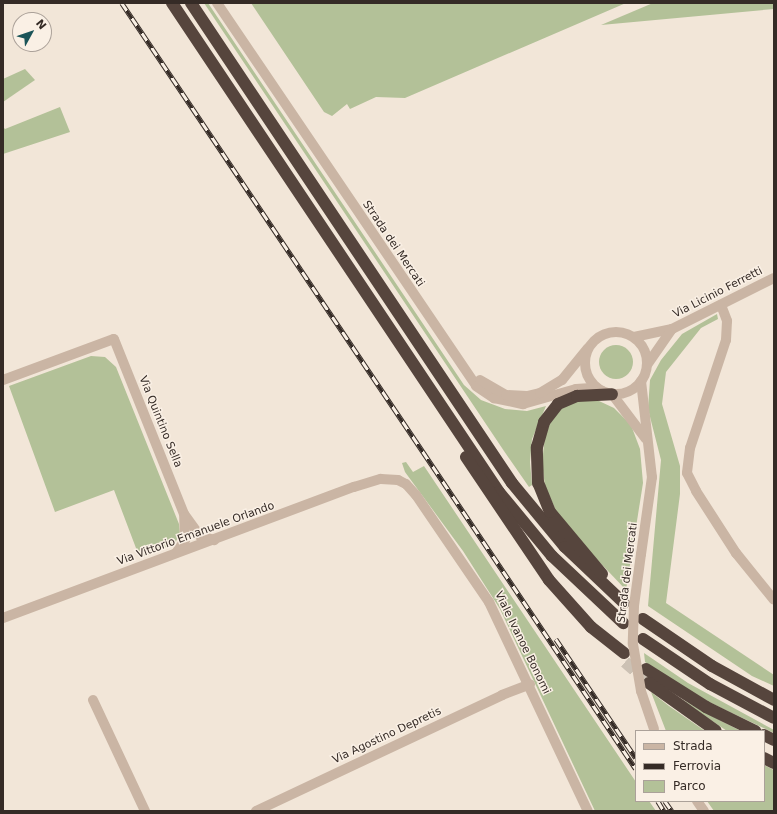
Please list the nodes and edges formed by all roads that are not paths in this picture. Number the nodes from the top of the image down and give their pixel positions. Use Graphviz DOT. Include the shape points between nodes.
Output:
graph roads {
  1 [pos="172,3"];
  2 [pos="191,3"];
  3 [pos="217,3"];
  4 [pos="225,3"];
  5 [pos="774,278"];
  6 [pos="721,305"];
  7 [pos="672,329"];
  8 [pos="634,337"];
  9 [pos="588,348"];
  10 [pos="647,365"];
  11 [pos="3,380"];
  12 [pos="641,382"];
  13 [pos="607,393"];
  14 [pos="435,397"];
  15 [pos="646,439"];
  16 [pos="398,480"];
  17 [pos="183,513"];
  18 [pos="218,538"];
  19 [pos="170,557"];
  20 [pos="774,600"];
  21 [pos="3,618"];
  22 [pos="643,619"];
  23 [pos="623,623"];
  24 [pos="643,639"];
  25 [pos="624,657"];
  26 [pos="646,669"];
  27 [pos="649,683"];
  28 [pos="530,684"];
  29 [pos="93,700"];
  30 [pos="774,700"];
  31 [pos="774,718"];
  32 [pos="654,730"];
  33 [pos="715,730"];
  34 [pos="753,730"];
  35 [pos="765,736"];
  36 [pos="774,740"];
  37 [pos="765,758"];
  38 [pos="774,763"];
  39 [pos="698,802"];
  40 [pos="145,811"];
  41 [pos="256,811"];
  42 [pos="588,811"];
  43 [pos="704,811"];
  1 -- 14 [label="highway"];
  2 -- 13 [label="highway" via="509,478 565,547 624,603 552,517 540,490 536,469 539,434 554,406 577,396"];
  3 -- 13 [label="street, Strada dei Mercati" via="476,386 494,398 523,404 576,389 591,388"];
  4 -- 9 [label="street, Strada dei Mercati" via="468,366 482,382 499,392 513,396 540,393 562,380"];
  5 -- 6 [label="street, Via Licinio Ferretti"];
  6 -- 7 [label="street, Via Licinio Ferretti"];
  6 -- 20 [label="street" via="727,321 726,340 690,448 687,473 736,553"];
  7 -- 8 [label="street"];
  7 -- 10 [label="street, Strada dei Mercati"];
  8 -- 9 [label="street, Strada dei Mercati" via="619,332 603,334"];
  8 -- 10 [label="street" via="644,350"];
  9 -- 13 [label="street, Strada dei Mercati" via="584,358 588,378"];
  10 -- 12 [label="street, Strada dei Mercati"];
  11 -- 17 [label="street, Via Quintino Sella" via="114,340"];
  12 -- 13 [label="street, Strada dei Mercati" via="628,392"];
  12 -- 15 [label="street, Strada dei Mercati"];
  13 -- 15 [label="street, Strada dei Mercati"];
  14 -- 23 [label="highway" via="521,520 569,574"];
  14 -- 25 [label="highway" via="470,464 529,554 566,601"];
  15 -- 32 [label="street, Strada dei Mercati, bridge" via="652,477 634,611 633,644 640,691"];
  16 -- 18 [label="street, Via Vittorio Emanuele Orlando" via="370,482"];
  16 -- 28 [label="street, Viale Ivanoe Bonomi" via="406,484 416,495 480,586"];
  17 -- 18 [label="street, Via Quintino Sella" via="200,536 209,540"];
  17 -- 19 [label="street, Via Quintino Sella" via="185,540 179,550"];
  18 -- 19 [label="street, Via Vittorio Emanuele Orlando"];
  19 -- 21 [label="street, Via Vittorio Emanuele Orlando"];
  22 -- 30 [label="highway" via="712,666"];
  24 -- 31 [label="highway" via="710,684"];
  26 -- 34 [label="highway" via="706,707"];
  27 -- 33 [label="highway"];
  28 -- 41 [label="street, Via Agostino Depretis"];
  28 -- 42 [label="street, Viale Ivanoe Bonomi"];
  29 -- 40 [label="street"];
  35 -- 36 [label="highway"];
  37 -- 38 [label="highway"];
  39 -- 43 [label="street"];
}
